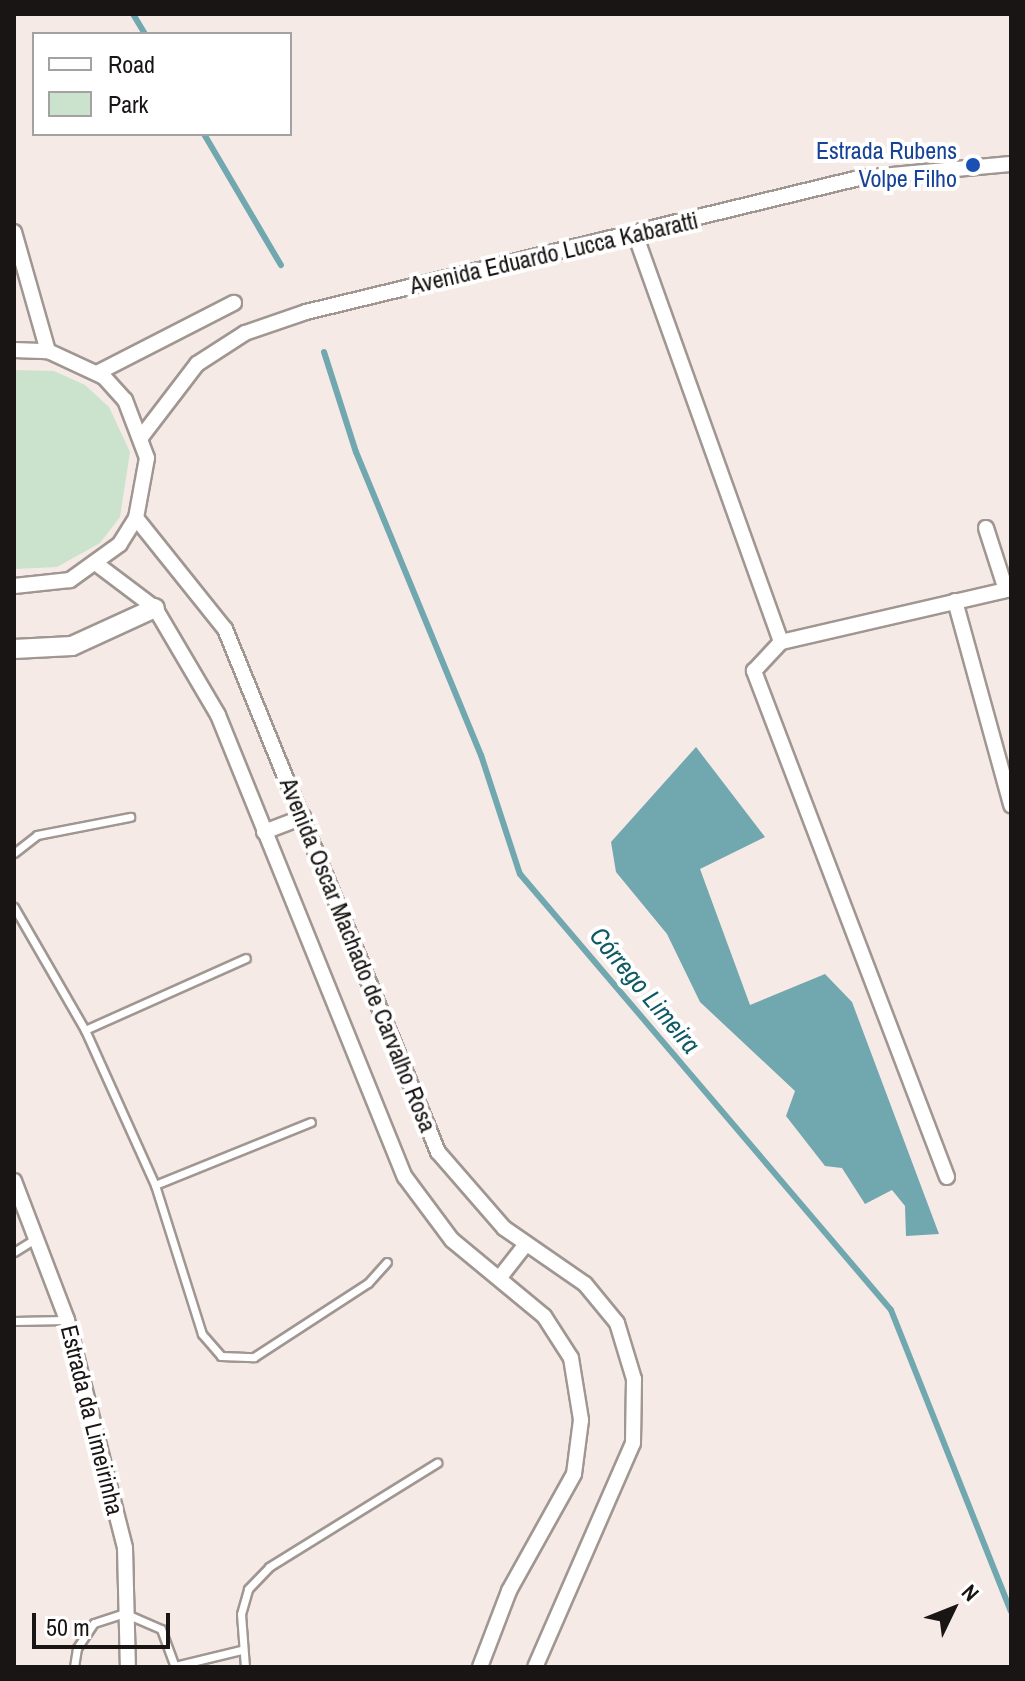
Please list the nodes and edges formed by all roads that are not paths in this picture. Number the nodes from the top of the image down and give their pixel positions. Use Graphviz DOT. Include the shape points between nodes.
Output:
graph roads {
  1 [pos="1011,164"];
  2 [pos="14,232"];
  3 [pos="635,234"];
  4 [pos="234,303"];
  5 [pos="14,350"];
  6 [pos="48,351"];
  7 [pos="97,373"];
  8 [pos="142,436"];
  9 [pos="136,518"];
  10 [pos="986,528"];
  11 [pos="98,565"];
  12 [pos="14,586"];
  13 [pos="1008,589"];
  14 [pos="955,601"];
  15 [pos="155,608"];
  16 [pos="781,642"];
  17 [pos="14,649"];
  18 [pos="1011,805"];
  19 [pos="130,817"];
  20 [pos="303,817"];
  21 [pos="264,832"];
  22 [pos="14,853"];
  23 [pos="14,907"];
  24 [pos="246,958"];
  25 [pos="85,1030"];
  26 [pos="311,1122"];
  27 [pos="947,1177"];
  28 [pos="14,1181"];
  29 [pos="155,1185"];
  30 [pos="38,1237"];
  31 [pos="526,1244"];
  32 [pos="14,1252"];
  33 [pos="387,1262"];
  34 [pos="501,1276"];
  35 [pos="67,1320"];
  36 [pos="14,1321"];
  37 [pos="437,1463"];
  38 [pos="124,1613"];
  39 [pos="241,1650"];
  40 [pos="175,1666"];
  41 [pos="74,1667"];
  42 [pos="128,1667"];
  43 [pos="245,1667"];
  44 [pos="480,1667"];
  45 [pos="535,1667"];
  1 -- 3 [label="street, Avenida Eduardo Lucca Kabaratti" via="859,178"];
  2 -- 6 [label="street"];
  3 -- 8 [label="street, Avenida Eduardo Lucca Kabaratti" via="306,312 245,333 197,364"];
  3 -- 16 [label="street"];
  4 -- 7 [label="street"];
  5 -- 6 [label="street"];
  6 -- 7 [label="street"];
  7 -- 8 [label="street" via="125,400"];
  8 -- 9 [label="street" via="146,489"];
  9 -- 11 [label="street"];
  9 -- 20 [label="street, Avenida Oscar Machado de Carvalho Rosa" via="225,629"];
  10 -- 13 [label="street"];
  11 -- 12 [label="street" via="70,580"];
  11 -- 15 [label="street, Avenida Oscar Machado de Carvalho Rosa"];
  13 -- 14 [label="street"];
  14 -- 16 [label="street"];
  14 -- 18 [label="street"];
  15 -- 17 [label="street" via="72,646"];
  15 -- 21 [label="street, Avenida Oscar Machado de Carvalho Rosa" via="218,715"];
  16 -- 27 [label="street" via="754,671"];
  19 -- 22 [label="lane" via="37,835"];
  20 -- 21 [label="street"];
  20 -- 31 [label="street, Avenida Oscar Machado de Carvalho Rosa" via="438,1152"];
  21 -- 34 [label="street, Avenida Oscar Machado de Carvalho Rosa" via="405,1177 452,1240"];
  23 -- 25 [label="lane"];
  24 -- 25 [label="lane"];
  25 -- 29 [label="lane"];
  26 -- 29 [label="lane"];
  28 -- 30 [label="street, Estrada da Limeirinha"];
  29 -- 33 [label="lane" via="202,1334 221,1356 254,1357 368,1283"];
  30 -- 32 [label="lane"];
  30 -- 35 [label="street, Estrada da Limeirinha"];
  31 -- 34 [label="street"];
  31 -- 45 [label="street, Avenida Oscar Machado de Carvalho Rosa" via="585,1284 617,1323 634,1379 633,1443"];
  34 -- 44 [label="street, Avenida Oscar Machado de Carvalho Rosa" via="544,1316 571,1358 581,1420 574,1474 509,1591"];
  35 -- 36 [label="lane"];
  35 -- 38 [label="street, Estrada da Limeirinha" via="125,1548"];
  37 -- 39 [label="lane" via="269,1567 248,1589"];
  38 -- 40 [label="lane" via="161,1629"];
  38 -- 41 [label="lane" via="94,1623 77,1648"];
  38 -- 42 [label="street, Estrada da Limeirinha"];
  39 -- 40 [label="lane"];
  39 -- 43 [label="lane"];
}
